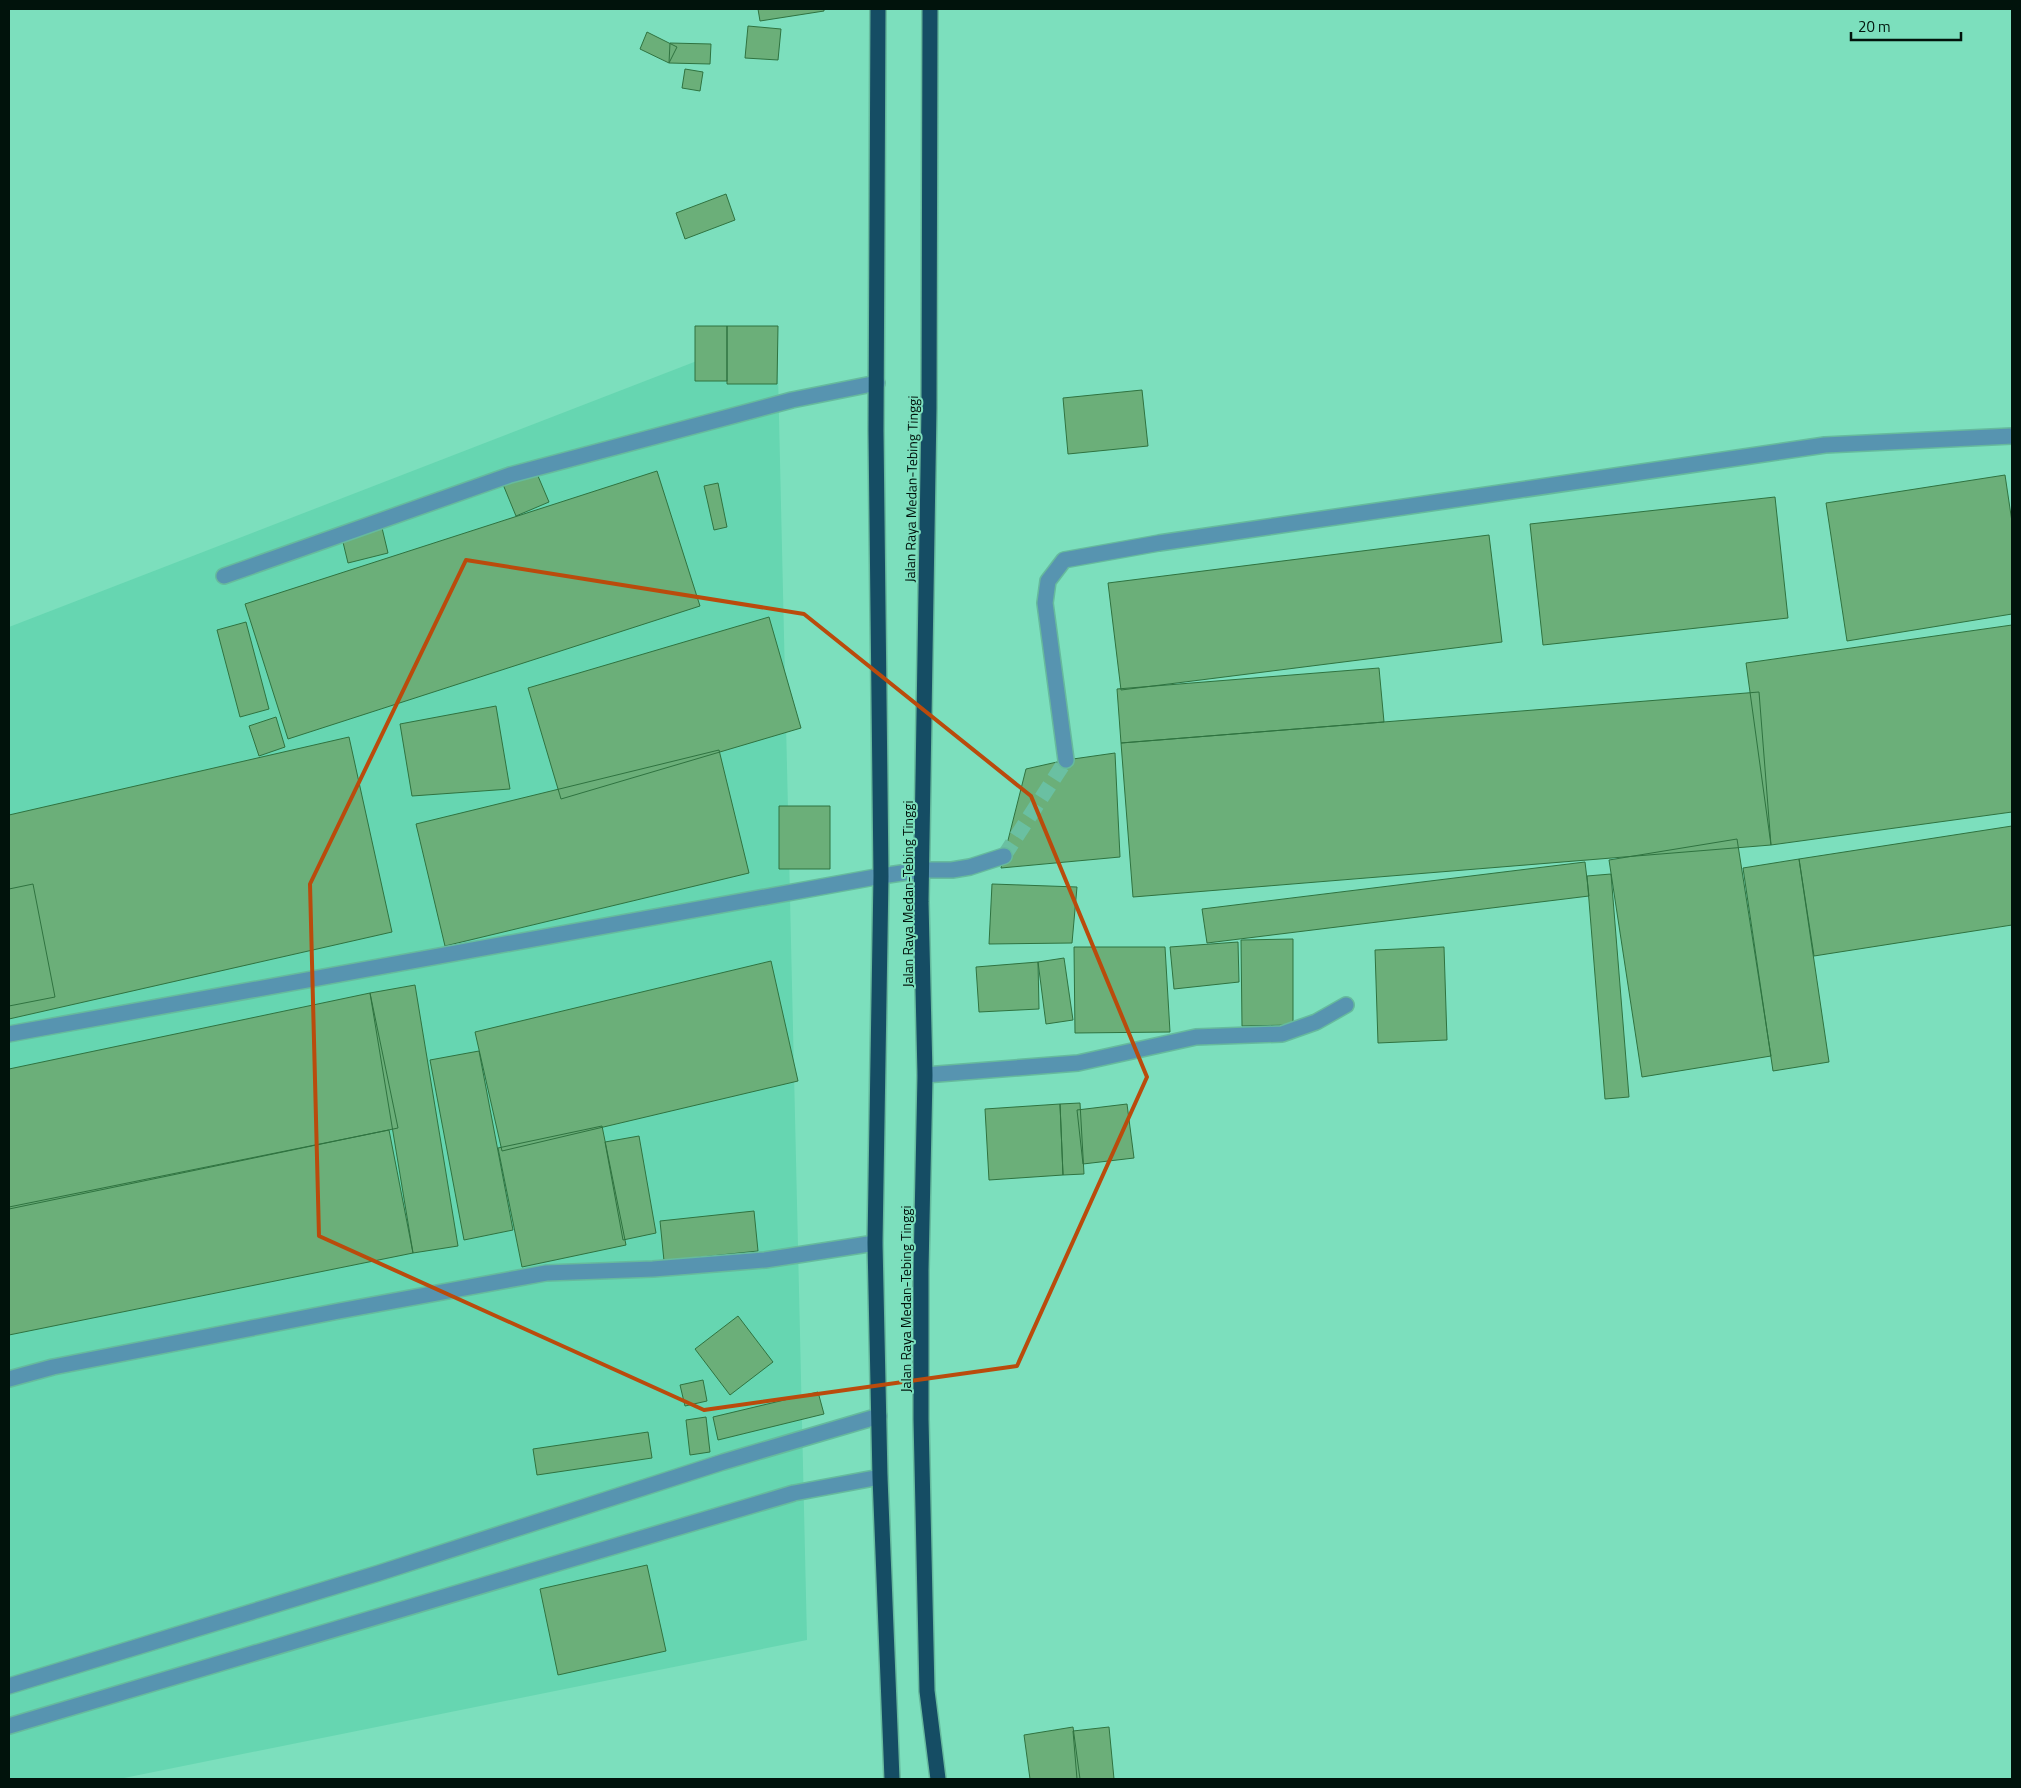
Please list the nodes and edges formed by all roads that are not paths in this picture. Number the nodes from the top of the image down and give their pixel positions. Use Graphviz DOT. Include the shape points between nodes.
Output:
graph roads {
  1 [pos="878,9"];
  2 [pos="930,9"];
  3 [pos="876,383"];
  4 [pos="2012,436"];
  5 [pos="224,576"];
  6 [pos="1066,760"];
  7 [pos="1004,856"];
  8 [pos="922,870"];
  9 [pos="881,876"];
  10 [pos="1346,1005"];
  11 [pos="9,1034"];
  12 [pos="925,1075"];
  13 [pos="875,1243"];
  14 [pos="9,1379"];
  15 [pos="879,1416"];
  16 [pos="880,1477"];
  17 [pos="9,1686"];
  18 [pos="9,1726"];
  19 [pos="892,1779"];
  20 [pos="938,1779"];
  1 -- 3 [label="highway, Jalan Raya Medan-Tebing Tinggi"];
  2 -- 8 [label="highway, Jalan Raya Medan-Tebing Tinggi" via="929,398"];
  3 -- 5 [label="street" via="792,400 510,475"];
  3 -- 9 [label="highway, Jalan Raya Medan-Tebing Tinggi"];
  4 -- 6 [label="street" via="1825,445 1064,560 1048,581 1046,603"];
  7 -- 8 [label="street" via="970,867"];
  8 -- 9 [label="street"];
  8 -- 12 [label="highway, Jalan Raya Medan-Tebing Tinggi"];
  9 -- 11 [label="street"];
  9 -- 13 [label="highway, Jalan Raya Medan-Tebing Tinggi"];
  10 -- 12 [label="street" via="1316,1022 1282,1034 1196,1037 1078,1063"];
  12 -- 20 [label="highway, Jalan Raya Medan-Tebing Tinggi" via="921,1419 927,1691"];
  13 -- 14 [label="street" via="765,1260 546,1273 82,1361"];
  13 -- 15 [label="highway, Jalan Raya Medan-Tebing Tinggi"];
  15 -- 16 [label="highway, Jalan Raya Medan-Tebing Tinggi"];
  15 -- 17 [label="street"];
  16 -- 18 [label="street" via="794,1493"];
  16 -- 19 [label="highway, Jalan Raya Medan-Tebing Tinggi"];
}
